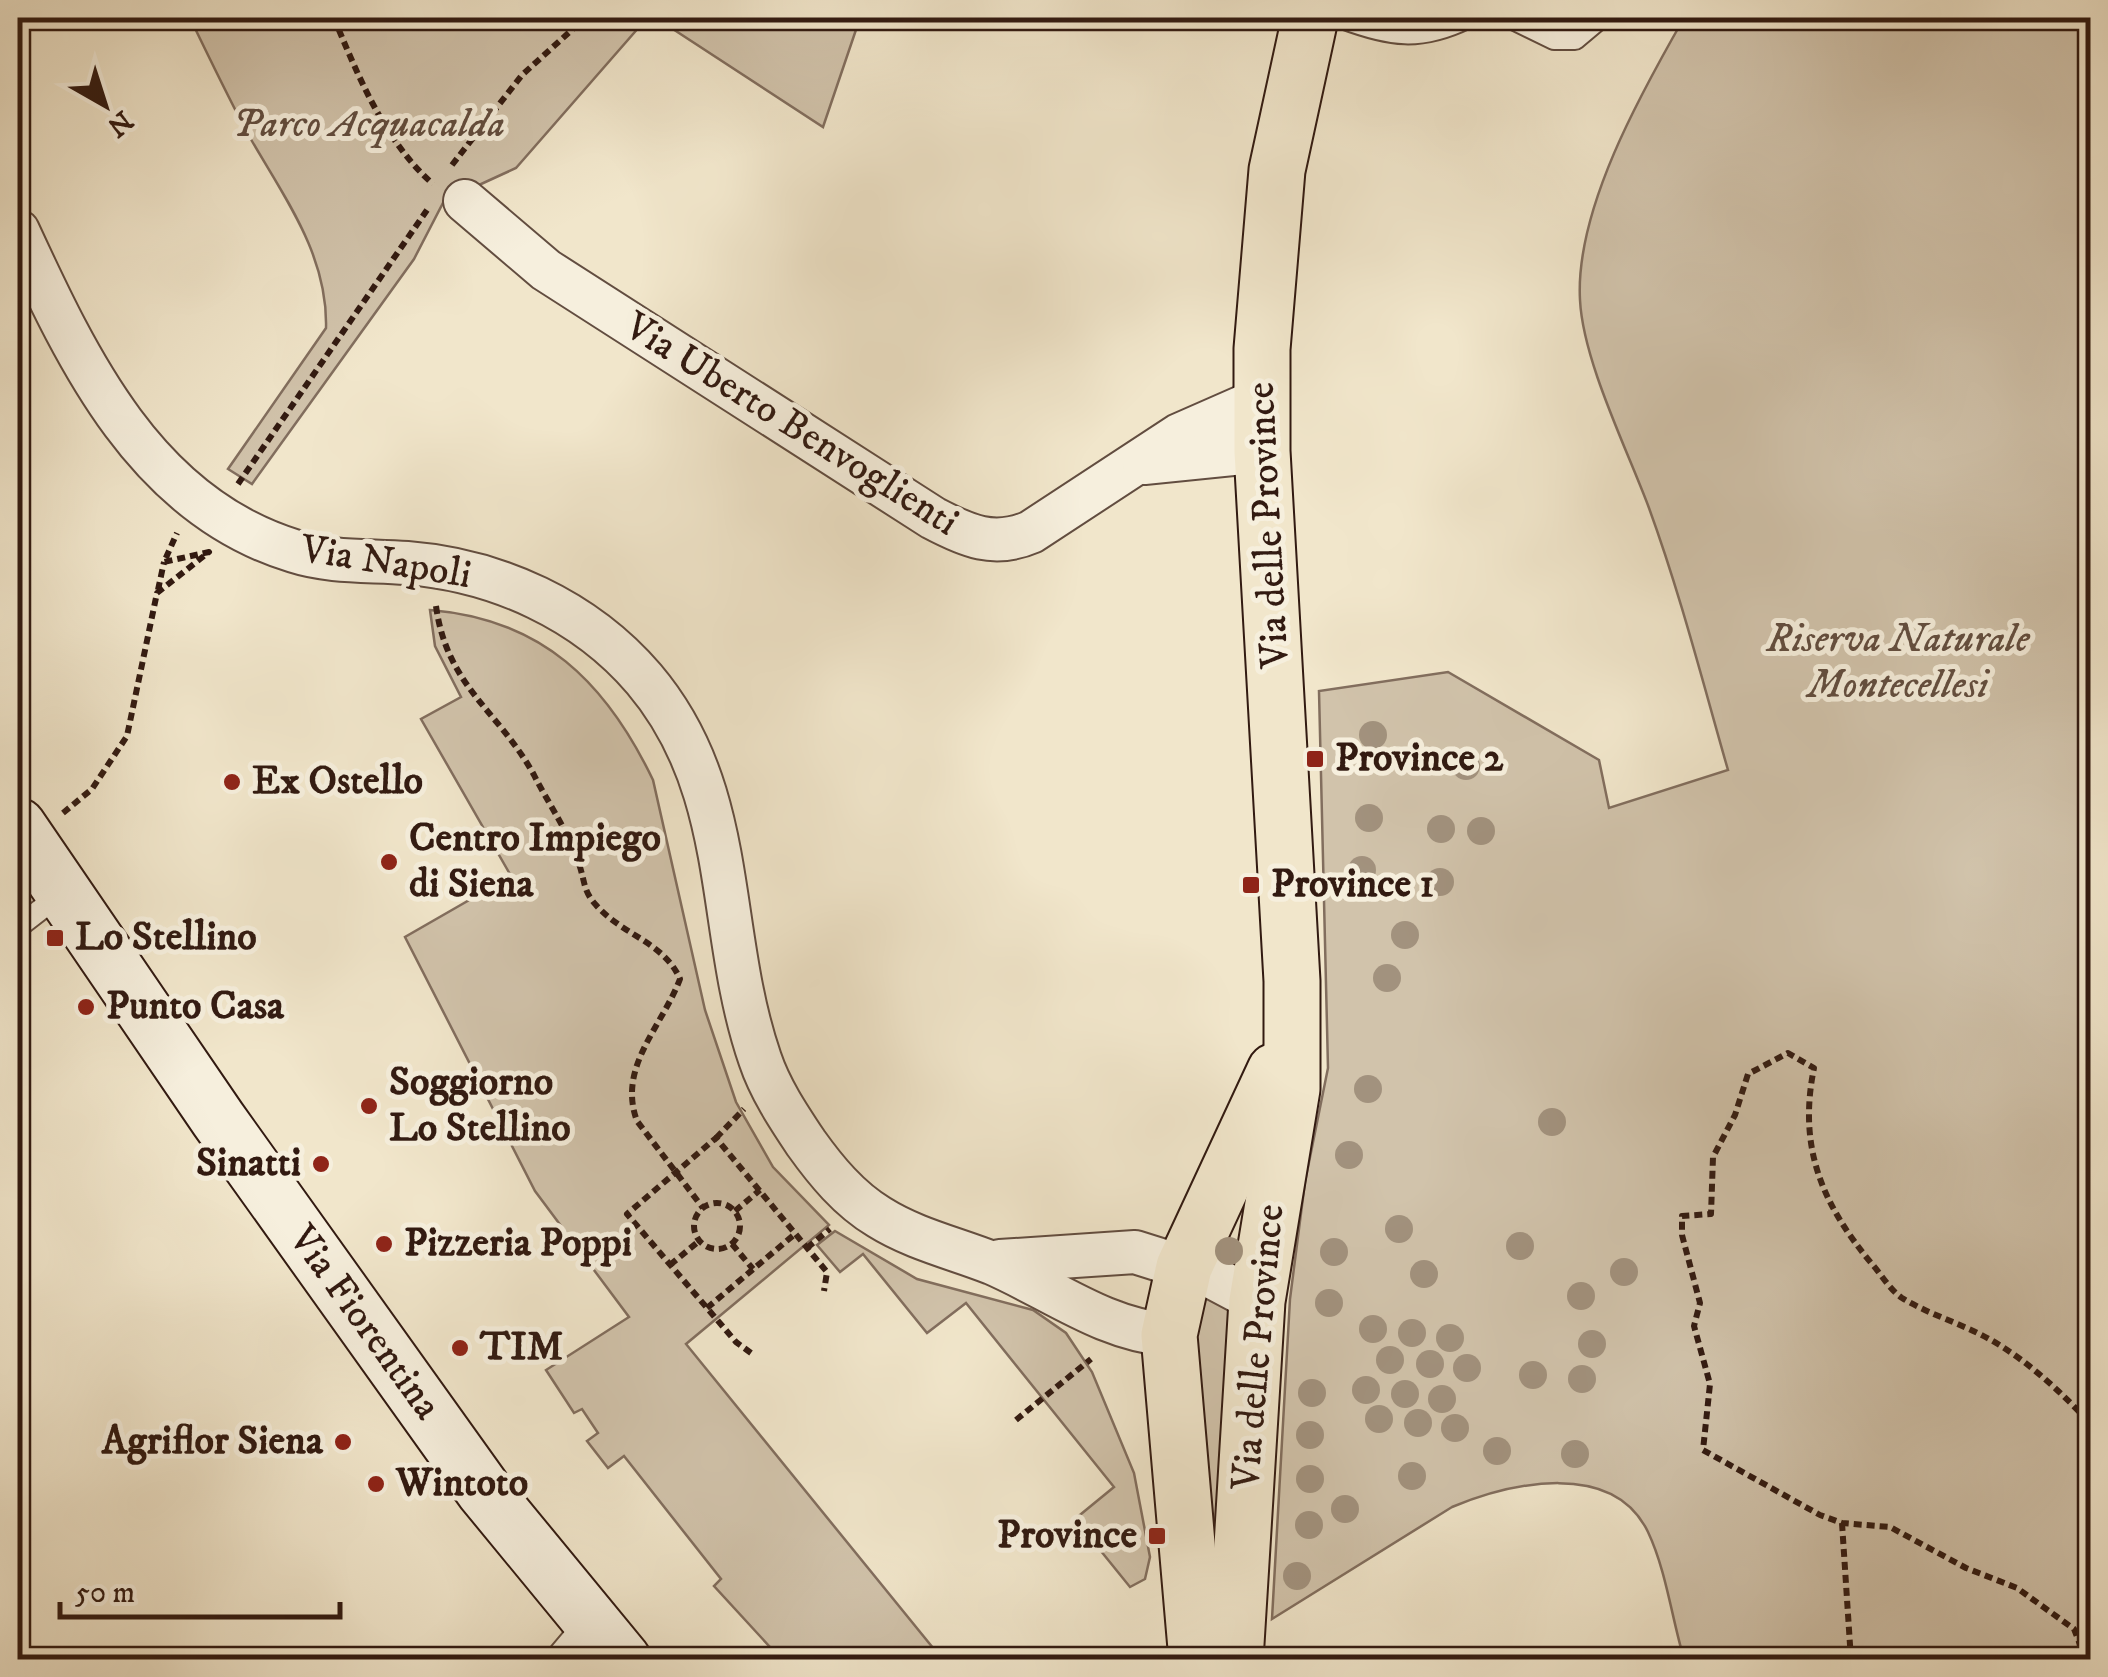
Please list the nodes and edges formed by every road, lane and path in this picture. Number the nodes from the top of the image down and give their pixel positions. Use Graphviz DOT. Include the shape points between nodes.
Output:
graph roads {
  1 [pos="334,18"];
  2 [pos="584,18"];
  3 [pos="1310,18"];
  4 [pos="1342,18"];
  5 [pos="1467,18"];
  6 [pos="1511,18"];
  7 [pos="1600,18"];
  8 [pos="452,196"];
  9 [pos="18,231"];
  10 [pos="1262,425"];
  11 [pos="237,485"];
  12 [pos="183,524"];
  13 [pos="164,562"];
  14 [pos="157,593"];
  15 [pos="436,608"];
  16 [pos="18,826"];
  17 [pos="74,829"];
  18 [pos="62,893"];
  19 [pos="18,927"];
  20 [pos="1292,1036"];
  21 [pos="744,1108"];
  22 [pos="716,1138"];
  23 [pos="675,1172"];
  24 [pos="760,1190"];
  25 [pos="703,1208"];
  26 [pos="736,1211"];
  27 [pos="835,1225"];
  28 [pos="795,1234"];
  29 [pos="699,1241"];
  30 [pos="732,1244"];
  31 [pos="807,1248"];
  32 [pos="984,1260"];
  33 [pos="1160,1260"];
  34 [pos="670,1265"];
  35 [pos="753,1269"];
  36 [pos="824,1291"];
  37 [pos="1256,1302"];
  38 [pos="707,1308"];
  39 [pos="1168,1335"];
  40 [pos="752,1352"];
  41 [pos="1091,1359"];
  42 [pos="1016,1420"];
  43 [pos="2090,1424"];
  44 [pos="1842,1523"];
  45 [pos="588,1646"];
  46 [pos="1196,1660"];
  47 [pos="1235,1660"];
  48 [pos="1852,1660"];
  49 [pos="2086,1660"];
  1 -- 8 [label="path" via="409,163"];
  2 -- 8 [label="path" via="482,121"];
  3 -- 10 [label="main road, Via delle Province" via="1277,170"];
  4 -- 5 [label="lane" via="1399,36"];
  6 -- 7 [label="lane" via="1554,39 1574,39"];
  8 -- 10 [label="street, Via Uberto Benvoglienti" via="560,280 964,534 1019,537 1134,464"];
  8 -- 11 [label="path"];
  9 -- 32 [label="street, Via Napoli" via="122,426 198,502 253,535 308,555 432,566 524,591 589,628 639,673 680,728 708,793 753,1038 773,1091 825,1168 858,1202 904,1230"];
  10 -- 20 [label="main road, Via delle Province"];
  12 -- 13 [label="path"];
  13 -- 14 [label="path"];
  13 -- 14 [label="path" via="209,552"];
  14 -- 17 [label="path" via="127,736 92,789 63,813"];
  15 -- 23 [label="path" via="449,659 530,769 580,864 582,887 598,908 660,950 680,979 630,1084 636,1121"];
  16 -- 18 [label="main road, Via Fiorentina"];
  18 -- 19 [label="lane"];
  18 -- 45 [label="main road, Via Fiorentina"];
  20 -- 33 [label="main road, Via delle Province" via="1215,1199"];
  20 -- 37 [label="main road, Via delle Province" via="1290,1107"];
  21 -- 22 [label="path"];
  22 -- 23 [label="path"];
  22 -- 24 [label="path"];
  23 -- 25 [label="path"];
  23 -- 34 [label="path" via="627,1214"];
  24 -- 26 [label="path"];
  24 -- 28 [label="path"];
  25 -- 26 [label="path" via="716,1202"];
  25 -- 29 [label="path" via="694,1220"];
  26 -- 30 [label="path" via="741,1224"];
  27 -- 31 [label="path"];
  28 -- 31 [label="path"];
  28 -- 35 [label="path"];
  29 -- 30 [label="path" via="715,1250"];
  29 -- 34 [label="path"];
  30 -- 35 [label="path"];
  31 -- 36 [label="path" via="827,1272"];
  32 -- 33 [label="street, Via Napoli"];
  32 -- 39 [label="street, Via Napoli" via="1106,1322"];
  33 -- 37 [label="street"];
  33 -- 39 [label="main road, Via delle Province"];
  34 -- 38 [label="path"];
  35 -- 38 [label="path"];
  37 -- 47 [label="main road, Via delle Province"];
  38 -- 40 [label="path"];
  39 -- 46 [label="main road, Via delle Province"];
  41 -- 42 [label="path"];
  43 -- 44 [label="path" via="2061,1392 1994,1342 1898,1296 1861,1251 1814,1166 1806,1109 1814,1068 1788,1053 1748,1074 1713,1157 1711,1214 1682,1216 1700,1303 1694,1326 1710,1384 1702,1450"];
  44 -- 48 [label="path"];
  44 -- 49 [label="path" via="1890,1527 2017,1588 2074,1629"];
}
